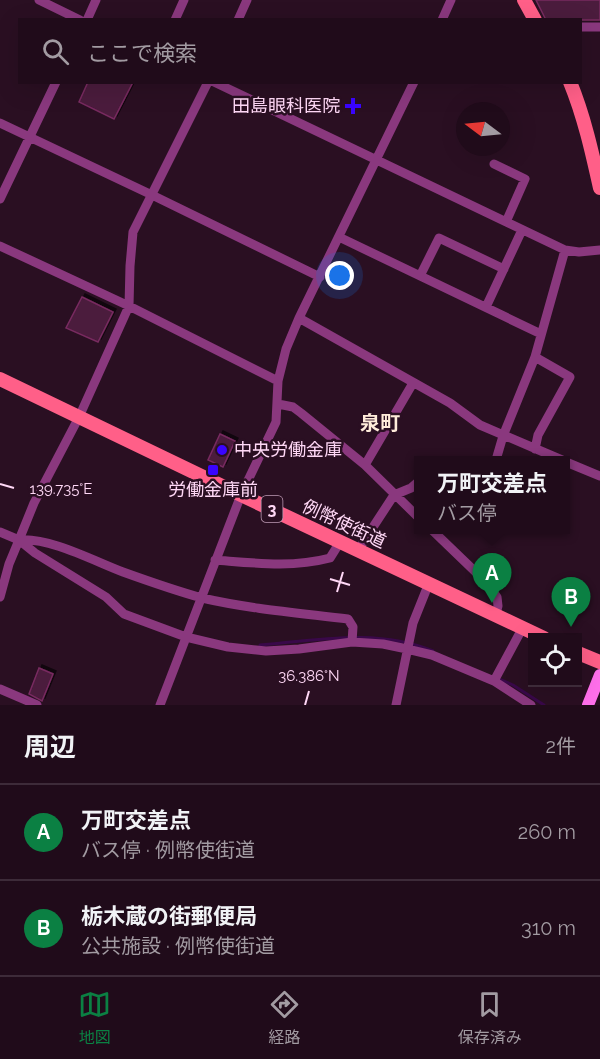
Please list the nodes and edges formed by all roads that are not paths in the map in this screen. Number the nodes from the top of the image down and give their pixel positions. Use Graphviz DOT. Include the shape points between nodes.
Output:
graph roads {
  1 [pos="39,0"];
  2 [pos="96,0"];
  3 [pos="184,0"];
  4 [pos="247,0"];
  5 [pos="451,0"];
  6 [pos="524,0"];
  7 [pos="76,18"];
  8 [pos="88,18"];
  9 [pos="176,18"];
  10 [pos="239,18"];
  11 [pos="443,18"];
  12 [pos="535,18"];
  13 [pos="582,27"];
  14 [pos="600,27"];
  15 [pos="55,84"];
  16 [pos="207,84"];
  17 [pos="218,84"];
  18 [pos="413,84"];
  19 [pos="571,84"];
  20 [pos="0,123"];
  21 [pos="30,137"];
  22 [pos="376,160"];
  23 [pos="494,164"];
  24 [pos="600,188"];
  25 [pos="152,195"];
  26 [pos="0,199"];
  27 [pos="506,222"];
  28 [pos="522,230"];
  29 [pos="339,237"];
  30 [pos="0,246"];
  31 [pos="565,250"];
  32 [pos="600,250"];
  33 [pos="504,269"];
  34 [pos="420,276"];
  35 [pos="320,277"];
  36 [pos="129,306"];
  37 [pos="486,308"];
  38 [pos="299,318"];
  39 [pos="541,334"];
  40 [pos="535,357"];
  41 [pos="0,379"];
  42 [pos="278,381"];
  43 [pos="413,383"];
  44 [pos="278,404"];
  45 [pos="80,417"];
  46 [pos="503,436"];
  47 [pos="535,449"];
  48 [pos="497,456"];
  49 [pos="552,456"];
  50 [pos="570,464"];
  51 [pos="365,465"];
  52 [pos="600,476"];
  53 [pos="414,485"];
  54 [pos="241,495"];
  55 [pos="394,495"];
  56 [pos="414,513"];
  57 [pos="0,532"];
  58 [pos="436,534"];
  59 [pos="19,540"];
  60 [pos="340,542"];
  61 [pos="358,550"];
  62 [pos="215,560"];
  63 [pos="429,583"];
  64 [pos="0,597"];
  65 [pos="201,597"];
  66 [pos="496,614"];
  67 [pos="523,627"];
  68 [pos="534,633"];
  69 [pos="186,637"];
  70 [pos="352,642"];
  71 [pos="407,649"];
  72 [pos="582,655"];
  73 [pos="600,662"];
  74 [pos="600,675"];
  75 [pos="494,681"];
  76 [pos="0,689"];
  77 [pos="37,705"];
  78 [pos="160,705"];
  79 [pos="396,705"];
  80 [pos="531,705"];
  81 [pos="588,705"];
  1 -- 7 [label="street"];
  2 -- 8 [label="street"];
  3 -- 9 [label="street"];
  4 -- 10 [label="street"];
  5 -- 11 [label="street"];
  6 -- 12 [label="main road"];
  13 -- 14 [label="street"];
  15 -- 21 [label="street"];
  16 -- 25 [label="street"];
  17 -- 22 [label="street"];
  18 -- 22 [label="street"];
  19 -- 24 [label="main road"];
  20 -- 21 [label="street"];
  21 -- 25 [label="street"];
  21 -- 26 [label="street"];
  22 -- 27 [label="street"];
  22 -- 29 [label="street"];
  23 -- 27 [label="street" via="525,179"];
  25 -- 35 [label="street"];
  25 -- 36 [label="street" via="133,232"];
  27 -- 28 [label="street"];
  28 -- 31 [label="street"];
  28 -- 33 [label="street"];
  29 -- 34 [label="street"];
  29 -- 35 [label="street"];
  30 -- 36 [label="street"];
  31 -- 32 [label="street"];
  31 -- 39 [label="street"];
  33 -- 34 [label="street" via="439,238"];
  33 -- 37 [label="street"];
  34 -- 37 [label="street"];
  35 -- 38 [label="street"];
  36 -- 42 [label="street"];
  36 -- 45 [label="street"];
  37 -- 39 [label="street"];
  38 -- 42 [label="street"];
  38 -- 43 [label="street"];
  39 -- 40 [label="street"];
  40 -- 46 [label="street"];
  40 -- 47 [label="street" via="570,377 538,435"];
  41 -- 45 [label="main road, 例幣使街道 / 3"];
  42 -- 44 [label="street"];
  43 -- 46 [label="street"];
  43 -- 51 [label="street"];
  44 -- 51 [label="street" via="301,412"];
  44 -- 54 [label="street" via="276,422"];
  45 -- 54 [label="main road, 例幣使街道 / 3"];
  45 -- 59 [label="street" via="34,503"];
  46 -- 47 [label="street"];
  46 -- 48 [label="street"];
  47 -- 49 [label="street"];
  50 -- 52 [label="street"];
  51 -- 55 [label="street"];
  53 -- 55 [label="street"];
  54 -- 60 [label="main road, 例幣使街道 / 3"];
  54 -- 62 [label="street"];
  55 -- 56 [label="street"];
  55 -- 61 [label="street"];
  57 -- 59 [label="street"];
  58 -- 66 [label="street" via="487,583 497,597"];
  59 -- 64 [label="street"];
  59 -- 65 [label="street" via="62,548"];
  59 -- 69 [label="street" via="106,597 124,614"];
  60 -- 61 [label="main road, 例幣使街道 / 3"];
  60 -- 62 [label="street" via="330,558 316,562 281,565"];
  61 -- 63 [label="main road, 例幣使街道 / 3"];
  62 -- 65 [label="street"];
  63 -- 66 [label="main road, 例幣使街道 / 3"];
  63 -- 71 [label="street"];
  65 -- 69 [label="street"];
  65 -- 70 [label="street" via="348,619 353,627"];
  66 -- 67 [label="main road, 例幣使街道 / 3"];
  67 -- 68 [label="main road, 例幣使街道 / 3"];
  67 -- 75 [label="street"];
  69 -- 70 [label="street" via="266,651"];
  69 -- 78 [label="street"];
  70 -- 71 [label="street"];
  71 -- 75 [label="street"];
  71 -- 79 [label="street"];
  72 -- 73 [label="main road"];
  74 -- 81 [label="street"];
  75 -- 80 [label="street"];
  76 -- 77 [label="street"];
}
